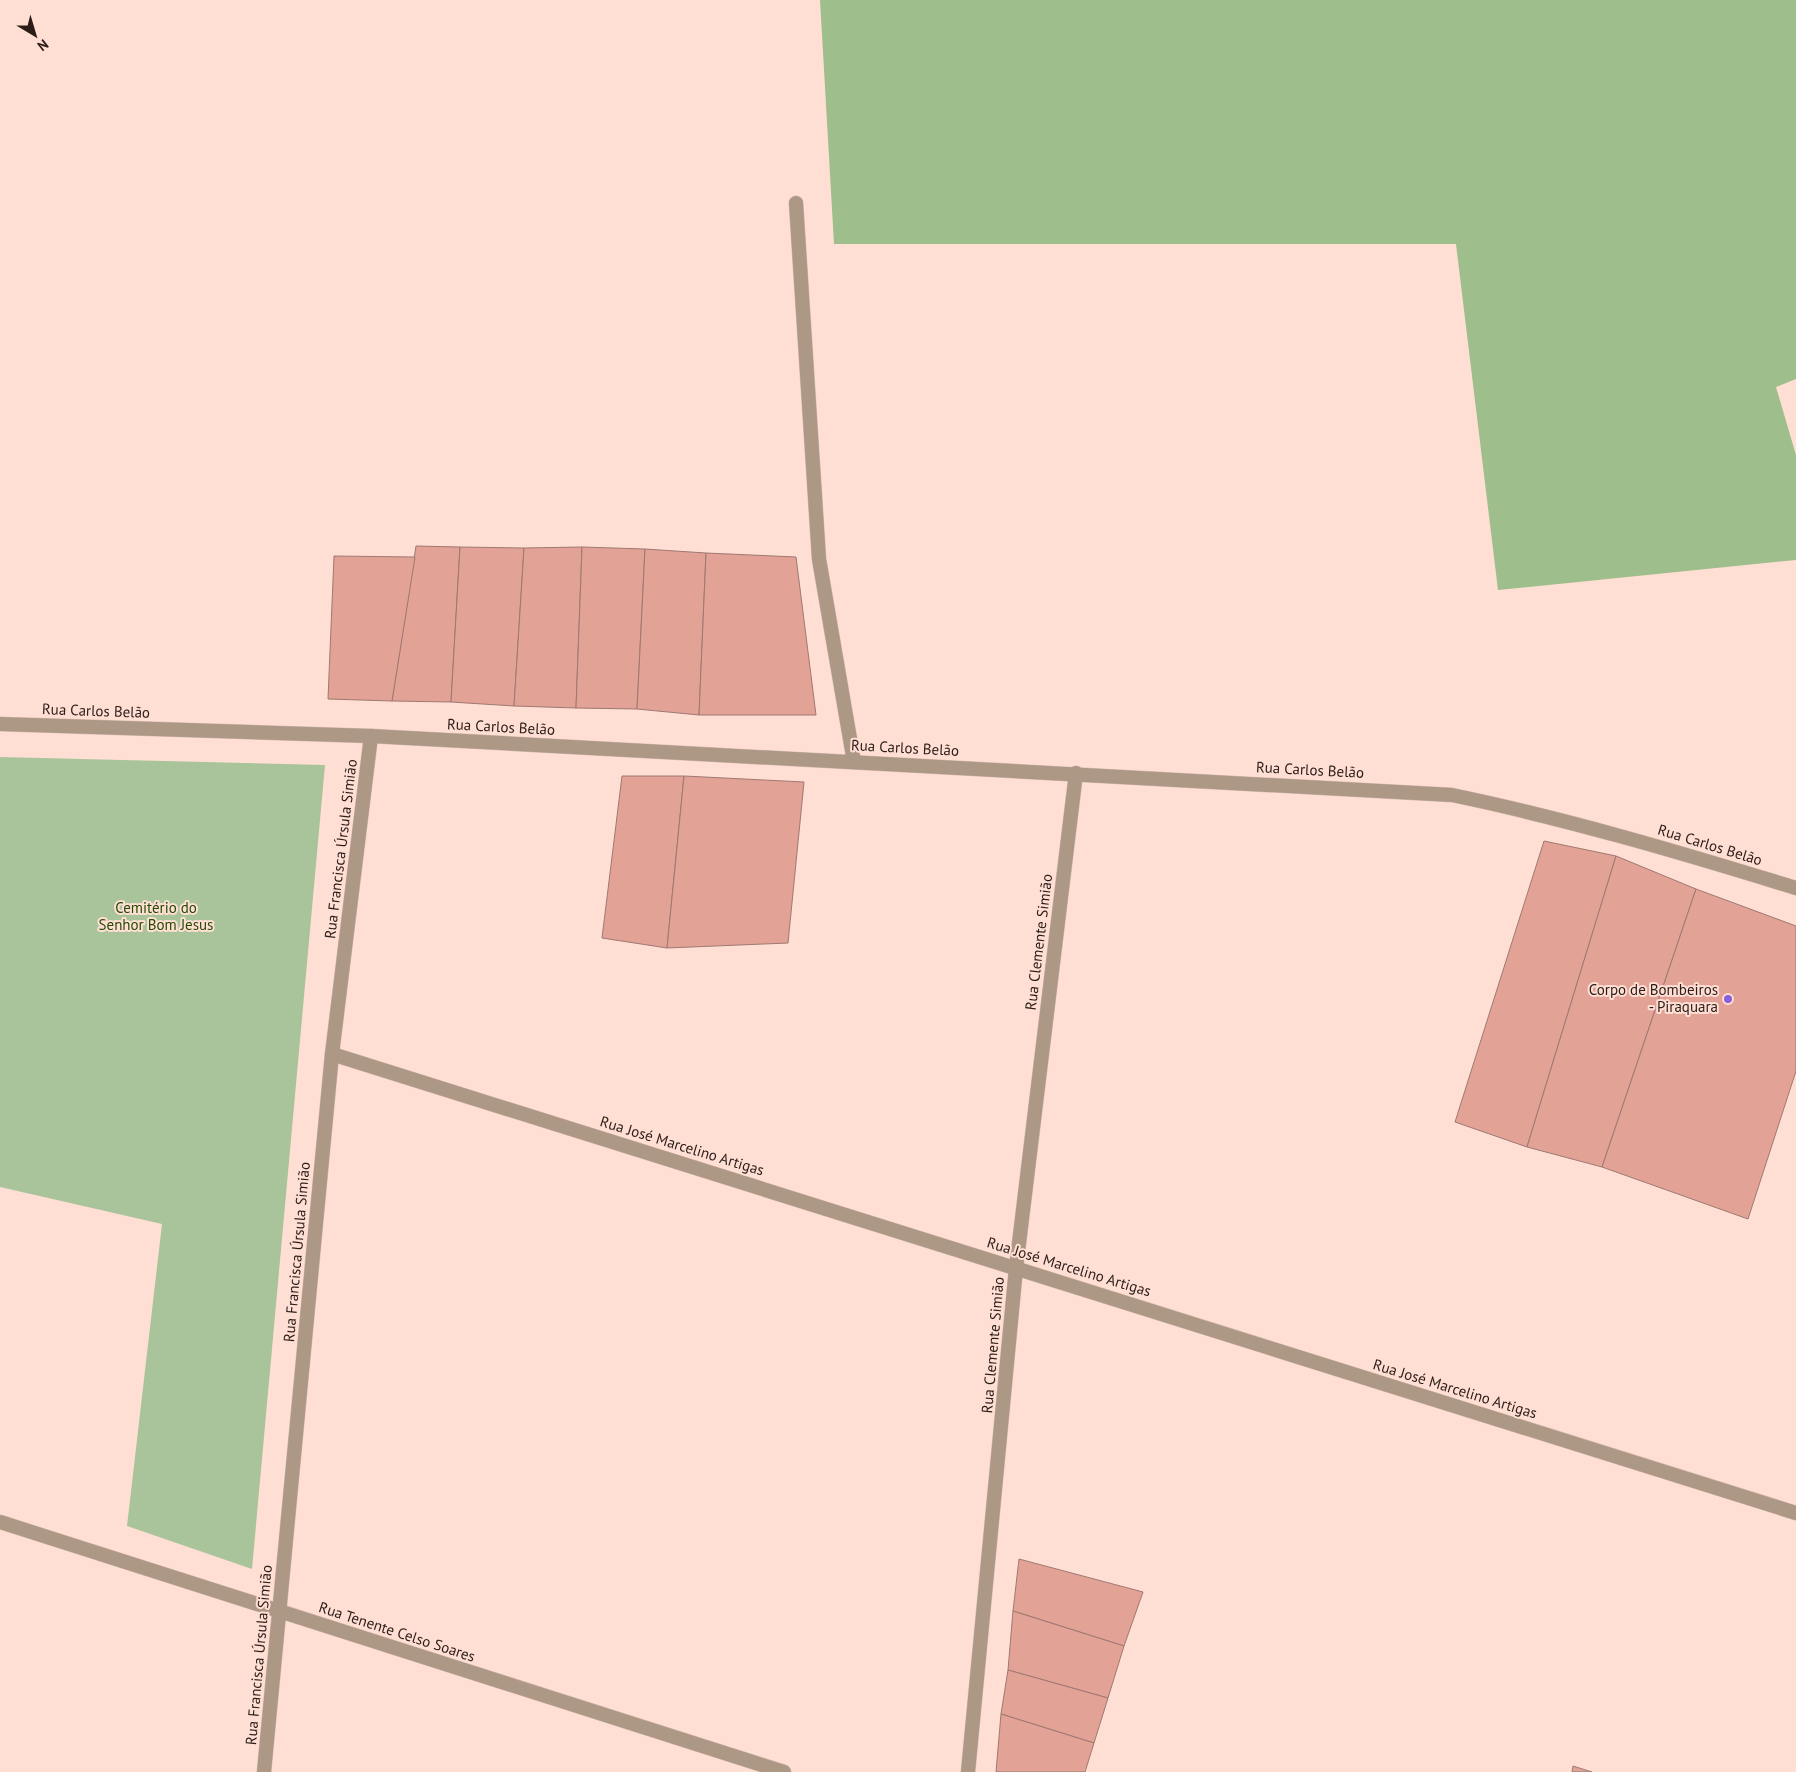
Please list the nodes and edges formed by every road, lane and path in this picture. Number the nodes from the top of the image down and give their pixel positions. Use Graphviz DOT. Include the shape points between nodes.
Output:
graph roads {
  1 [pos="796,203"];
  2 [pos="0,724"];
  3 [pos="371,736"];
  4 [pos="854,762"];
  5 [pos="1076,773"];
  6 [pos="1796,888"];
  7 [pos="332,1054"];
  8 [pos="1016,1268"];
  9 [pos="1796,1513"];
  10 [pos="0,1522"];
  11 [pos="279,1611"];
  12 [pos="264,1772"];
  13 [pos="784,1772"];
  14 [pos="968,1772"];
  1 -- 4 [label="street" via="819,560"];
  2 -- 3 [label="street, Rua Carlos Belão"];
  3 -- 4 [label="street, Rua Carlos Belão"];
  3 -- 7 [label="street, Rua Francisca Úrsula Simião"];
  4 -- 5 [label="street, Rua Carlos Belão"];
  5 -- 6 [label="street, Rua Carlos Belão" via="1452,795 1516,808 1655,845"];
  5 -- 8 [label="street, Rua Clemente Simião"];
  7 -- 8 [label="street, Rua José Marcelino Artigas"];
  7 -- 11 [label="street, Rua Francisca Úrsula Simião"];
  8 -- 9 [label="street, Rua José Marcelino Artigas"];
  8 -- 14 [label="street, Rua Clemente Simião"];
  10 -- 11 [label="street, Rua Tenente Celso Soares"];
  11 -- 12 [label="street, Rua Francisca Úrsula Simião"];
  11 -- 13 [label="street, Rua Tenente Celso Soares"];
}
